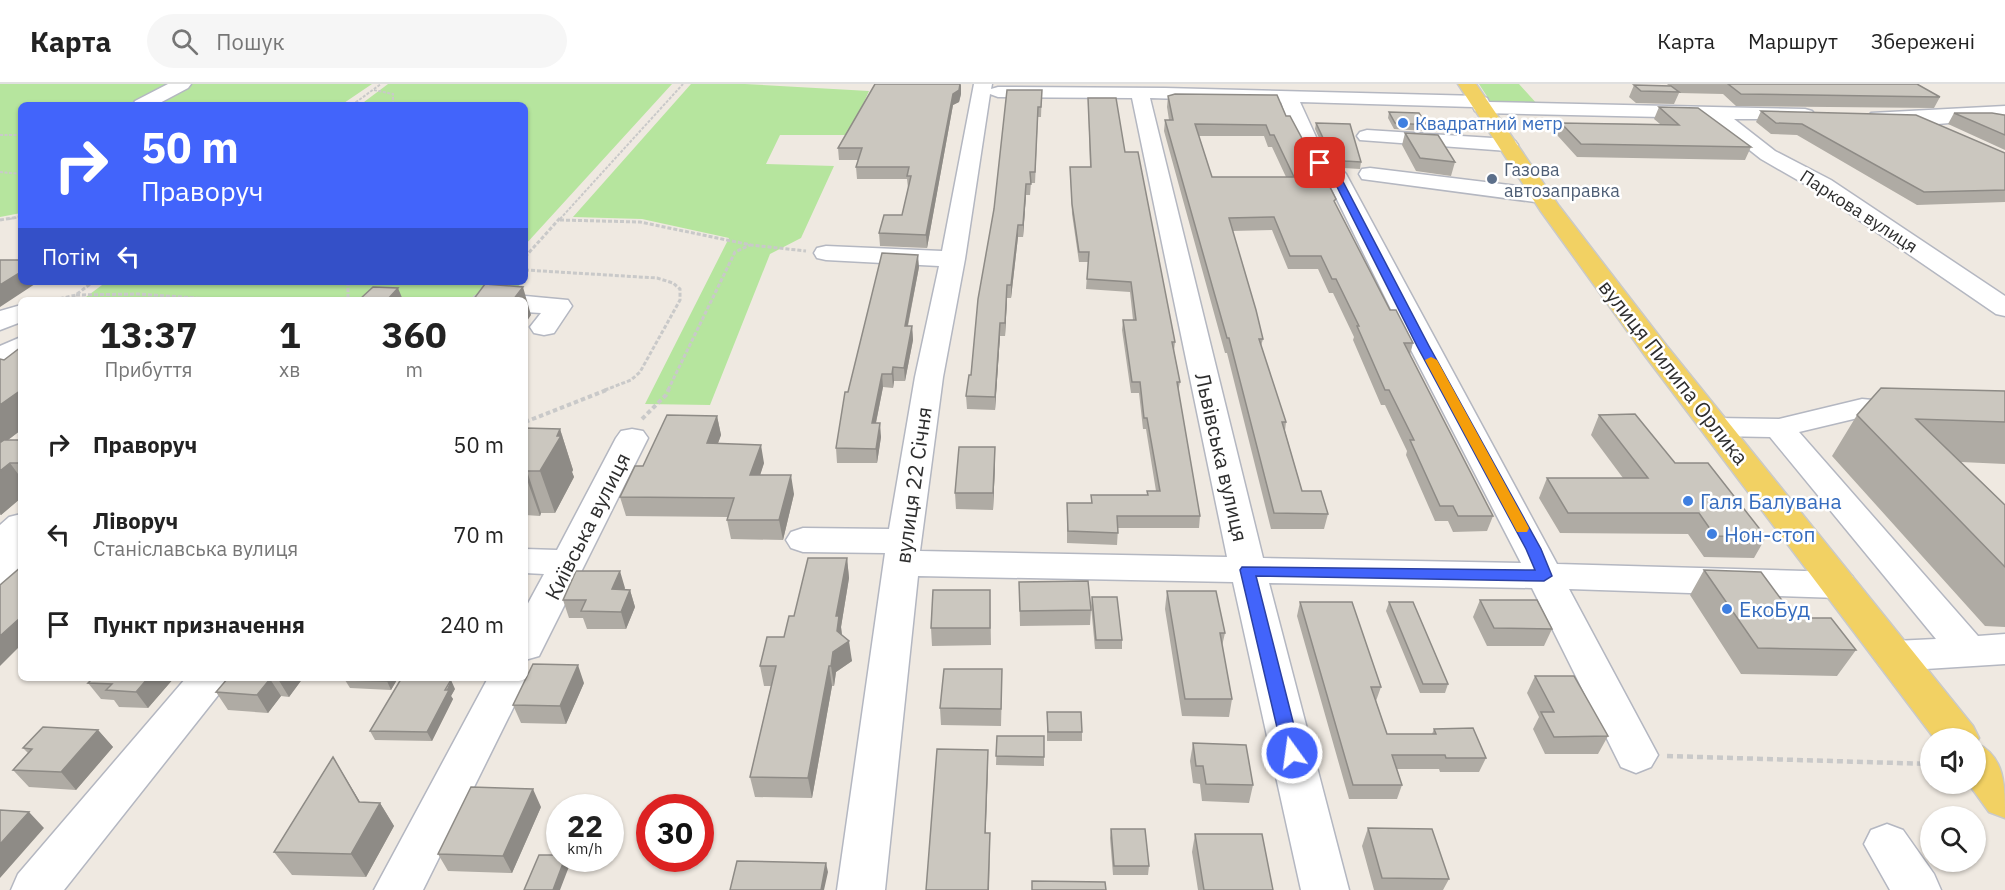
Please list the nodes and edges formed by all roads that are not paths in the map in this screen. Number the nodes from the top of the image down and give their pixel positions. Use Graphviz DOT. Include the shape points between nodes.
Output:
graph roads {
  1 [pos="182,84"];
  2 [pos="977,87"];
  3 [pos="1156,90"];
  4 [pos="1289,97"];
  5 [pos="1476,98"];
  6 [pos="148,102"];
  7 [pos="2005,112"];
  8 [pos="1714,113"];
  9 [pos="1821,116"];
  10 [pos="1856,117"];
  11 [pos="1916,118"];
  12 [pos="1367,135"];
  13 [pos="1955,137"];
  14 [pos="1511,150"];
  15 [pos="1456,163"];
  16 [pos="1370,174"];
  17 [pos="1510,192"];
  18 [pos="1542,196"];
  19 [pos="826,253"];
  20 [pos="952,259"];
  21 [pos="528,304"];
  22 [pos="2005,308"];
  23 [pos="544,327"];
  24 [pos="1930,410"];
  25 [pos="1716,427"];
  26 [pos="1779,428"];
  27 [pos="632,438"];
  28 [pos="18,528"];
  29 [pos="802,540"];
  30 [pos="0,544"];
  31 [pos="18,546"];
  32 [pos="903,552"];
  33 [pos="18,560"];
  34 [pos="528,561"];
  35 [pos="569,562"];
  36 [pos="1248,570"];
  37 [pos="0,576"];
  38 [pos="1544,576"];
  39 [pos="1839,585"];
  40 [pos="528,640"];
  41 [pos="1986,650"];
  42 [pos="1894,656"];
  43 [pos="207,681"];
  44 [pos="506,681"];
  45 [pos="1950,728"];
  46 [pos="1636,755"];
  47 [pos="1986,774"];
  48 [pos="2005,799"];
  49 [pos="1887,844"];
  50 [pos="35,890"];
  51 [pos="398,890"];
  52 [pos="861,890"];
  53 [pos="1325,890"];
  54 [pos="1917,890"];
  1 -- 6 [label="street"];
  2 -- 3 [label="street"];
  2 -- 20 [label="street, вулиця 22 Січня"];
  3 -- 4 [label="street"];
  3 -- 36 [label="street, Львівська вулиця"];
  4 -- 5 [label="street"];
  4 -- 38 [label="street" via="1309,150 1335,174"];
  5 -- 8 [label="street"];
  5 -- 14 [label="main road, вулиця Пилипа Орлика"];
  7 -- 11 [label="street"];
  8 -- 9 [label="street"];
  8 -- 22 [label="street, Паркова вулиця" via="1768,155 1823,185"];
  10 -- 11 [label="street"];
  11 -- 13 [label="street"];
  12 -- 15 [label="street"];
  14 -- 15 [label="street"];
  14 -- 17 [label="street" via="1492,165"];
  14 -- 18 [label="main road, вулиця Пилипа Орлика"];
  15 -- 16 [label="street" via="1407,177"];
  15 -- 17 [label="street"];
  17 -- 18 [label="street"];
  18 -- 25 [label="main road, вулиця Пилипа Орлика"];
  19 -- 20 [label="street"];
  20 -- 32 [label="street, вулиця 22 Січня" via="929,377"];
  21 -- 23 [label="street" via="559,306"];
  24 -- 26 [label="street" via="1862,408"];
  25 -- 26 [label="street"];
  25 -- 39 [label="main road, вулиця Пилипа Орлика"];
  26 -- 41 [label="street"];
  27 -- 35 [label="street, Київська вулиця"];
  28 -- 30 [label="street"];
  29 -- 32 [label="street"];
  30 -- 31 [label="street"];
  32 -- 36 [label="street"];
  32 -- 52 [label="street, вулиця 22 Січня"];
  33 -- 37 [label="street"];
  34 -- 35 [label="street"];
  35 -- 40 [label="street, Київська вулиця"];
  36 -- 38 [label="street"];
  36 -- 53 [label="street, Львівська вулиця"];
  38 -- 39 [label="street"];
  38 -- 46 [label="street"];
  39 -- 42 [label="main road, вулиця Пилипа Орлика"];
  41 -- 42 [label="street"];
  42 -- 45 [label="main road, вулиця Пилипа Орлика"];
  43 -- 50 [label="street"];
  44 -- 51 [label="street"];
  47 -- 48 [label="main road"];
  49 -- 54 [label="street"];
}
